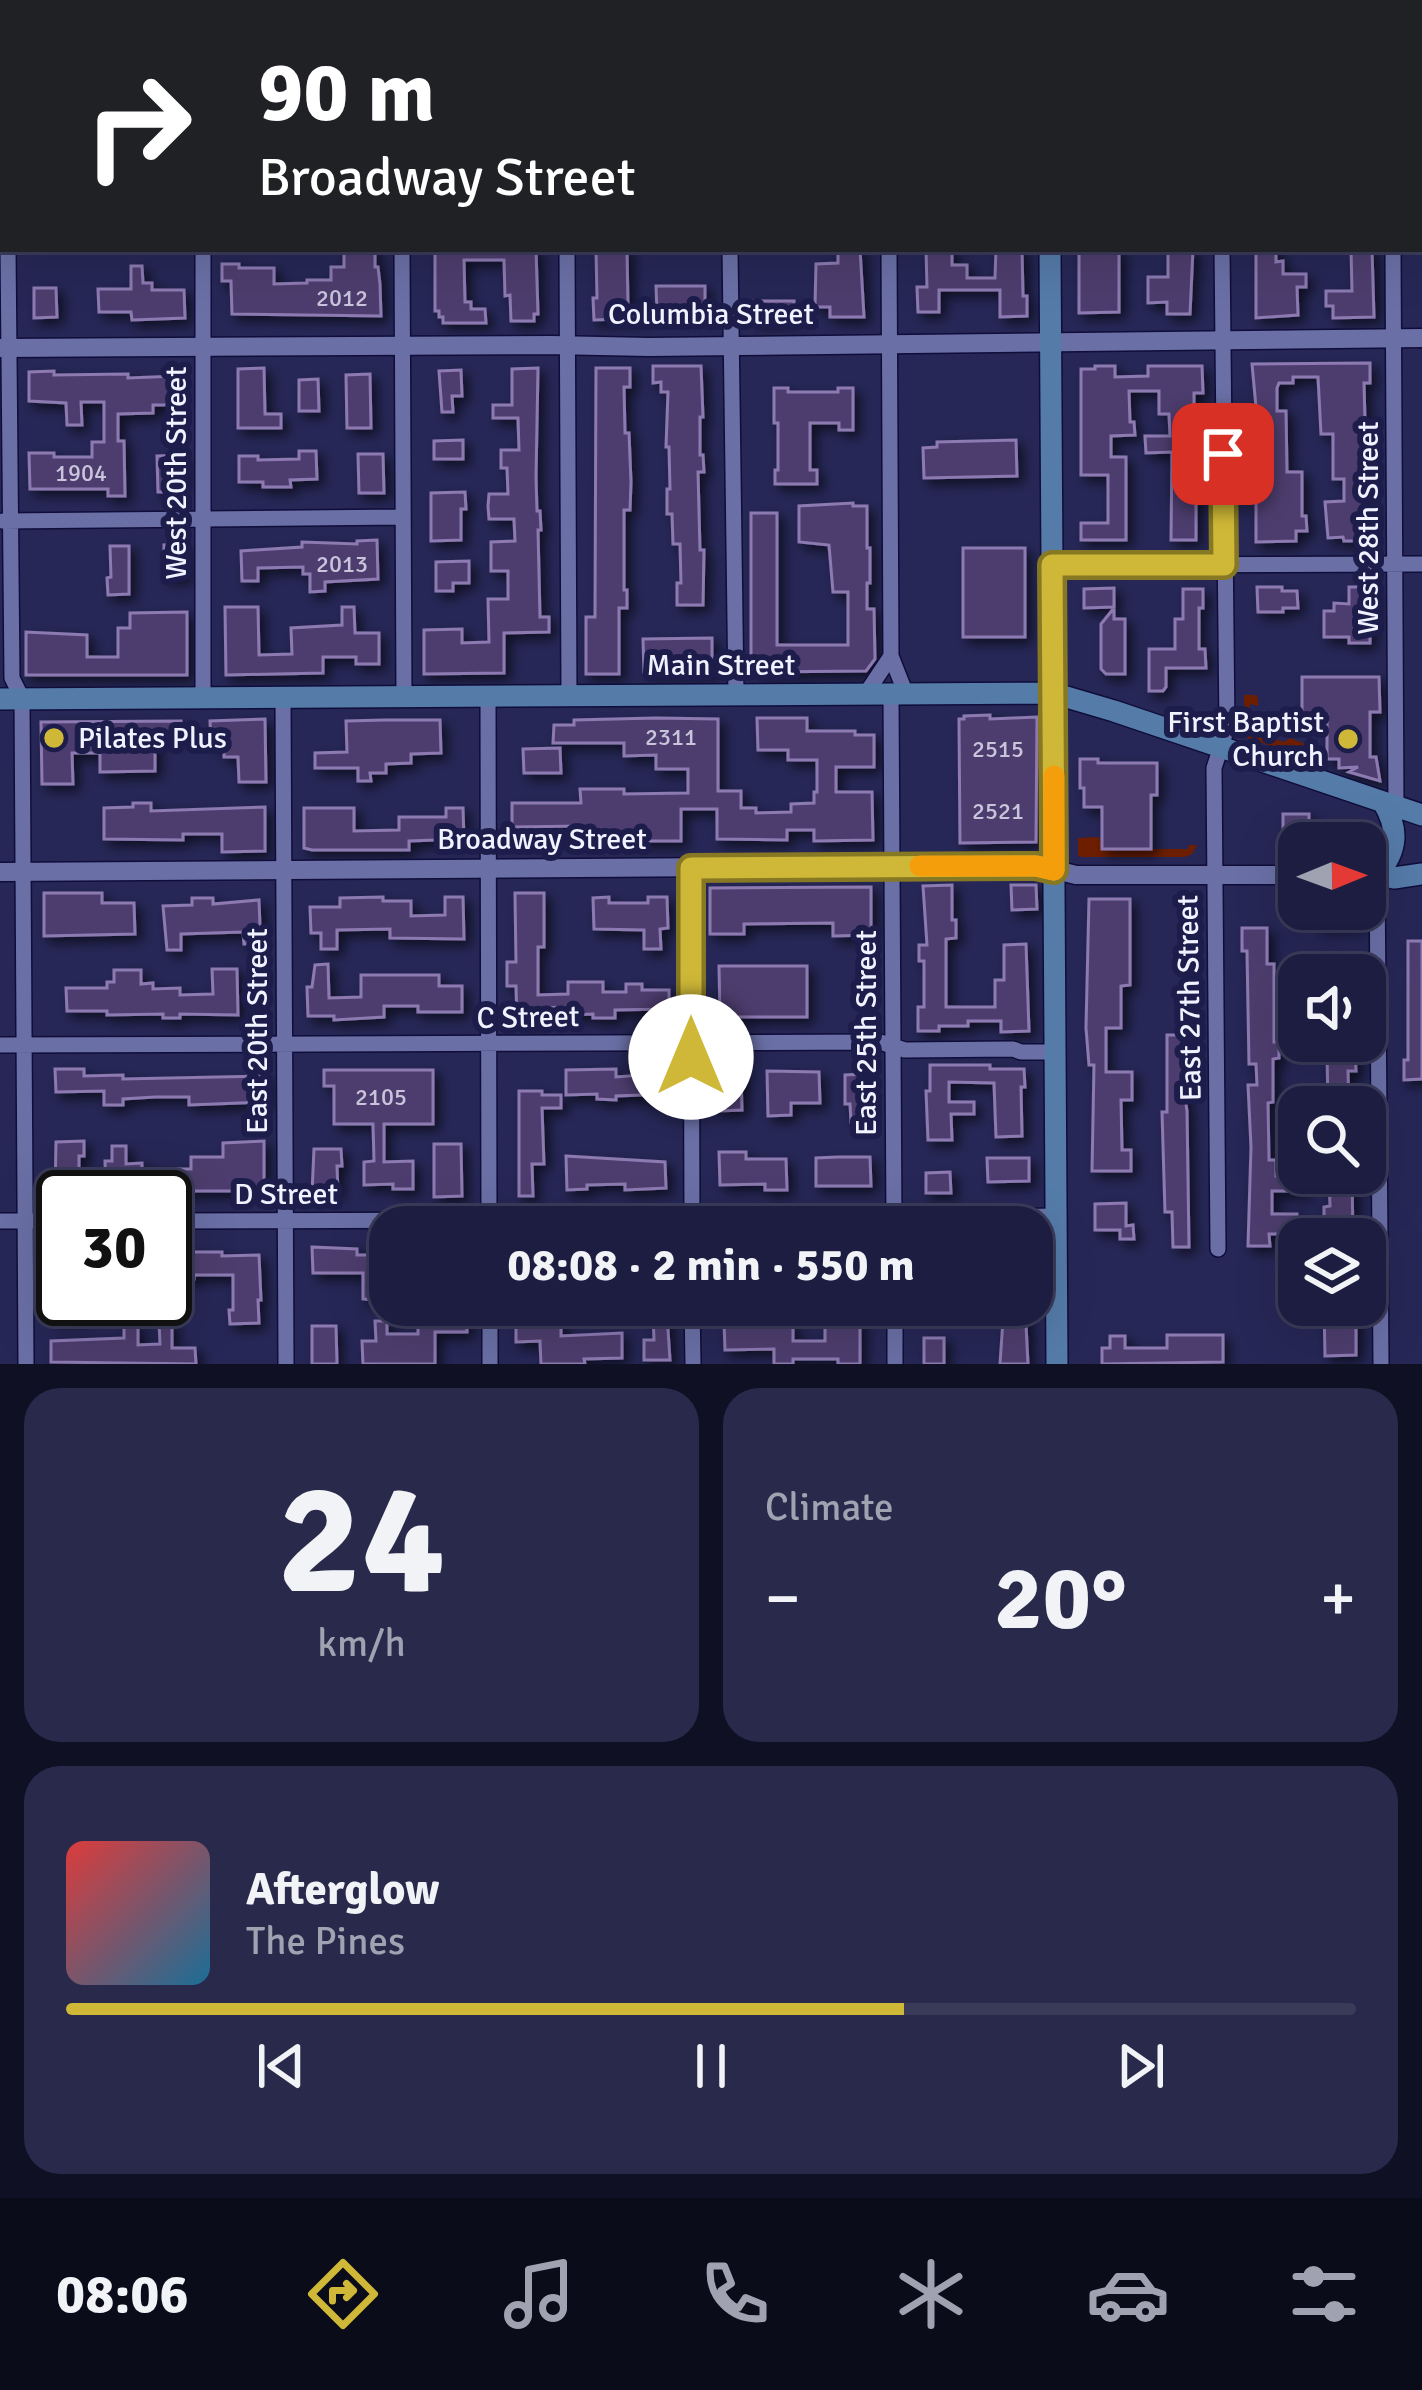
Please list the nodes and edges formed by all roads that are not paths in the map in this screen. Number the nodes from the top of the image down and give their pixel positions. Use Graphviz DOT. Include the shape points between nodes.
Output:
graph roads {
  1 [pos="8,252"];
  2 [pos="203,252"];
  3 [pos="402,252"];
  4 [pos="567,252"];
  5 [pos="730,252"];
  6 [pos="889,252"];
  7 [pos="1050,252"];
  8 [pos="1222,252"];
  9 [pos="1393,252"];
  10 [pos="1394,338"];
  11 [pos="1422,338"];
  12 [pos="1223,339"];
  13 [pos="1050,341"];
  14 [pos="888,344"];
  15 [pos="403,345"];
  16 [pos="568,345"];
  17 [pos="730,345"];
  18 [pos="204,346"];
  19 [pos="4,348"];
  20 [pos="403,518"];
  21 [pos="202,519"];
  22 [pos="5,521"];
  23 [pos="1396,564"];
  24 [pos="1422,564"];
  25 [pos="1052,565"];
  26 [pos="1224,565"];
  27 [pos="891,656"];
  28 [pos="1053,693"];
  29 [pos="865,694"];
  30 [pos="898,694"];
  31 [pos="736,695"];
  32 [pos="488,696"];
  33 [pos="569,696"];
  34 [pos="283,697"];
  35 [pos="404,697"];
  36 [pos="203,698"];
  37 [pos="11,699"];
  38 [pos="1220,748"];
  39 [pos="1390,805"];
  40 [pos="1422,814"];
  41 [pos="1386,863"];
  42 [pos="892,866"];
  43 [pos="691,868"];
  44 [pos="488,869"];
  45 [pos="284,870"];
  46 [pos="1054,870"];
  47 [pos="0,872"];
  48 [pos="23,872"];
  49 [pos="1422,874"];
  50 [pos="1278,875"];
  51 [pos="1215,876"];
  52 [pos="1386,877"];
  53 [pos="1372,930"];
  54 [pos="691,1043"];
  55 [pos="284,1044"];
  56 [pos="488,1044"];
  57 [pos="0,1045"];
  58 [pos="24,1045"];
  59 [pos="893,1046"];
  60 [pos="1054,1052"];
  61 [pos="489,1206"];
  62 [pos="692,1206"];
  63 [pos="894,1206"];
  64 [pos="1054,1216"];
  65 [pos="0,1221"];
  66 [pos="25,1221"];
  67 [pos="36,1221"];
  68 [pos="192,1221"];
  69 [pos="285,1221"];
  70 [pos="369,1222"];
  71 [pos="1218,1249"];
  72 [pos="490,1326"];
  73 [pos="692,1326"];
  74 [pos="895,1326"];
  75 [pos="26,1364"];
  76 [pos="286,1364"];
  77 [pos="490,1364"];
  78 [pos="693,1364"];
  79 [pos="895,1364"];
  80 [pos="1058,1364"];
  81 [pos="1381,1364"];
  1 -- 19 [label="street"];
  2 -- 18 [label="street, West 20th Street"];
  3 -- 15 [label="street"];
  4 -- 16 [label="street"];
  5 -- 17 [label="street"];
  6 -- 14 [label="street, East 25th Street"];
  7 -- 13 [label="main road"];
  8 -- 12 [label="street, East 27th Street"];
  9 -- 10 [label="street, West 28th Street"];
  10 -- 11 [label="street, Columbia Street"];
  10 -- 12 [label="street, Columbia Street"];
  10 -- 23 [label="street, West 28th Street"];
  12 -- 13 [label="street, Columbia Street"];
  12 -- 26 [label="street, East 27th Street"];
  13 -- 14 [label="street, Columbia Street"];
  13 -- 25 [label="main road"];
  14 -- 17 [label="street, Columbia Street"];
  14 -- 27 [label="street, East 25th Street"];
  15 -- 16 [label="street, Columbia Street"];
  15 -- 18 [label="street, Columbia Street"];
  15 -- 20 [label="street"];
  16 -- 17 [label="street, Columbia Street"];
  16 -- 33 [label="street"];
  17 -- 31 [label="street"];
  18 -- 19 [label="street, Columbia Street"];
  18 -- 21 [label="street, West 20th Street"];
  19 -- 22 [label="street"];
  20 -- 21 [label="street"];
  20 -- 35 [label="street"];
  21 -- 22 [label="street"];
  21 -- 36 [label="street, West 20th Street"];
  22 -- 37 [label="street"];
  23 -- 24 [label="street"];
  23 -- 26 [label="street"];
  23 -- 39 [label="street, West 28th Street"];
  25 -- 26 [label="street"];
  25 -- 28 [label="main road"];
  26 -- 38 [label="street, East 27th Street" via="1227,728"];
  27 -- 29 [label="street"];
  27 -- 30 [label="street, East 25th Street"];
  28 -- 30 [label="main road, Main Street"];
  28 -- 38 [label="main road, Main Street"];
  28 -- 46 [label="main road"];
  29 -- 30 [label="main road, Main Street"];
  29 -- 31 [label="main road, Main Street"];
  30 -- 42 [label="street, East 25th Street"];
  31 -- 33 [label="main road, Main Street"];
  32 -- 33 [label="main road, Main Street"];
  32 -- 35 [label="main road, Main Street"];
  32 -- 44 [label="street"];
  34 -- 35 [label="main road, Main Street"];
  34 -- 36 [label="main road, Main Street"];
  34 -- 45 [label="street, East 20th Street"];
  36 -- 37 [label="main road, Main Street"];
  37 -- 48 [label="street"];
  38 -- 39 [label="main road, Main Street"];
  38 -- 51 [label="street, East 27th Street"];
  39 -- 40 [label="main road, Main Street"];
  39 -- 41 [label="main road" via="1394,848"];
  42 -- 43 [label="street, Broadway Street"];
  42 -- 46 [label="street, Broadway Street"];
  42 -- 59 [label="street, East 25th Street"];
  43 -- 44 [label="street, Broadway Street"];
  43 -- 54 [label="street"];
  44 -- 45 [label="street, Broadway Street"];
  44 -- 56 [label="street"];
  45 -- 48 [label="street, Broadway Street"];
  45 -- 55 [label="street, East 20th Street"];
  46 -- 51 [label="street, Broadway Street"];
  46 -- 60 [label="main road"];
  47 -- 48 [label="street, Broadway Street"];
  48 -- 58 [label="street"];
  49 -- 52 [label="main road"];
  50 -- 51 [label="street, Broadway Street"];
  51 -- 71 [label="street, East 27th Street"];
  53 -- 81 [label="street"];
  54 -- 56 [label="street, C Street"];
  54 -- 59 [label="street, C Street"];
  54 -- 62 [label="street"];
  55 -- 56 [label="street, C Street"];
  55 -- 58 [label="street, C Street"];
  55 -- 69 [label="street, East 20th Street"];
  56 -- 61 [label="street"];
  57 -- 58 [label="street, C Street"];
  58 -- 66 [label="street"];
  59 -- 60 [label="street, C Street"];
  59 -- 63 [label="street, East 25th Street"];
  60 -- 64 [label="main road"];
  64 -- 80 [label="main road"];
  65 -- 66 [label="street"];
  66 -- 67 [label="street"];
  66 -- 75 [label="street"];
  68 -- 69 [label="street, D Street"];
  69 -- 70 [label="street, D Street"];
  69 -- 76 [label="street, East 20th Street"];
  72 -- 77 [label="street"];
  73 -- 78 [label="street"];
  74 -- 79 [label="street"];
}
